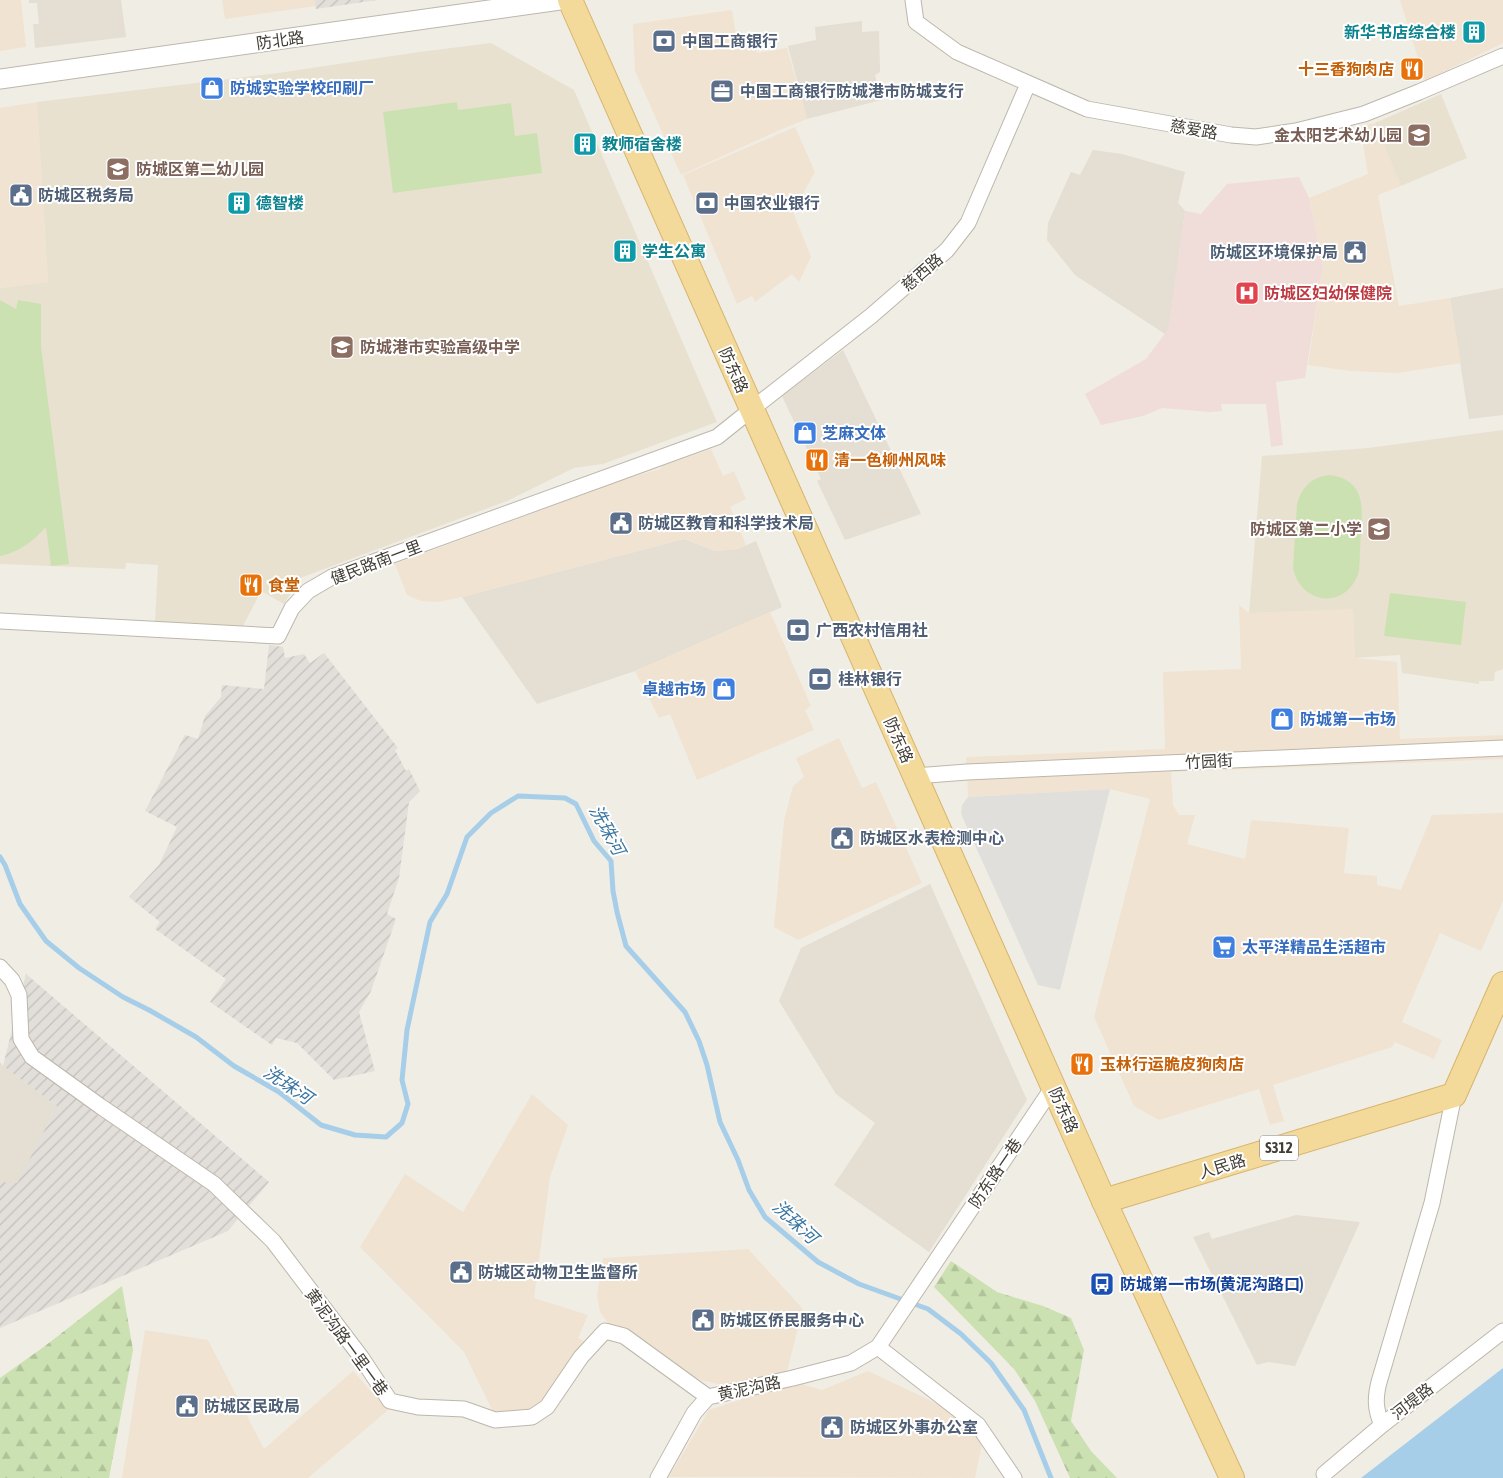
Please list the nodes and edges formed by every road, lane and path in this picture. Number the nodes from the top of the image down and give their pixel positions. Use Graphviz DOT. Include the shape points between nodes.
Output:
graph roads {
  1 [pos="560,0"];
  2 [pos="570,0"];
  3 [pos="913,0"];
  4 [pos="1503,56"];
  5 [pos="0,79"];
  6 [pos="1028,84"];
  7 [pos="752,408"];
  8 [pos="0,621"];
  9 [pos="1503,748"];
  10 [pos="915,776"];
  11 [pos="0,967"];
  12 [pos="1503,984"];
  13 [pos="1053,1087"];
  14 [pos="1454,1095"];
  15 [pos="1104,1201"];
  16 [pos="1503,1331"];
  17 [pos="878,1347"];
  18 [pos="708,1397"];
  19 [pos="1382,1425"];
  20 [pos="1324,1474"];
  21 [pos="658,1478"];
  22 [pos="1014,1478"];
  23 [pos="1232,1478"];
  1 -- 5 [label="street, 防北路"];
  2 -- 7 [label="main road, 防东路"];
  3 -- 6 [label="street, 慈爱路" via="916,22 938,40"];
  4 -- 6 [label="street, 慈爱路" via="1364,114 1256,137 1087,109"];
  6 -- 7 [label="street, 慈西路" via="968,223 947,250 871,316"];
  7 -- 8 [label="street, 健民路南一里" via="717,437 332,577 308,591 292,608 278,636"];
  7 -- 10 [label="main road, 防东路"];
  9 -- 10 [label="street, 竹园街"];
  10 -- 13 [label="main road, 防东路"];
  11 -- 18 [label="street, 黄泥沟路一里一巷" via="12,980 19,995 21,1039 32,1057 214,1184 272,1242 361,1357 390,1401 418,1407 464,1409 495,1420 532,1417 547,1407 581,1357 606,1330 624,1336"];
  12 -- 14 [label="main road"];
  13 -- 15 [label="main road, 防东路"];
  13 -- 17 [label="street, 防东路一巷"];
  14 -- 15 [label="main road, 人民路 / S312"];
  14 -- 19 [label="street" via="1432,1203 1378,1382 1376,1410"];
  15 -- 23 [label="main road, 防东路"];
  16 -- 19 [label="street, 河堤路"];
  17 -- 18 [label="street, 黄泥沟路" via="852,1363"];
  17 -- 22 [label="street" via="978,1425"];
  18 -- 21 [label="street, 黄泥沟路" via="694,1413"];
  19 -- 20 [label="street, 河堤路"];
}
